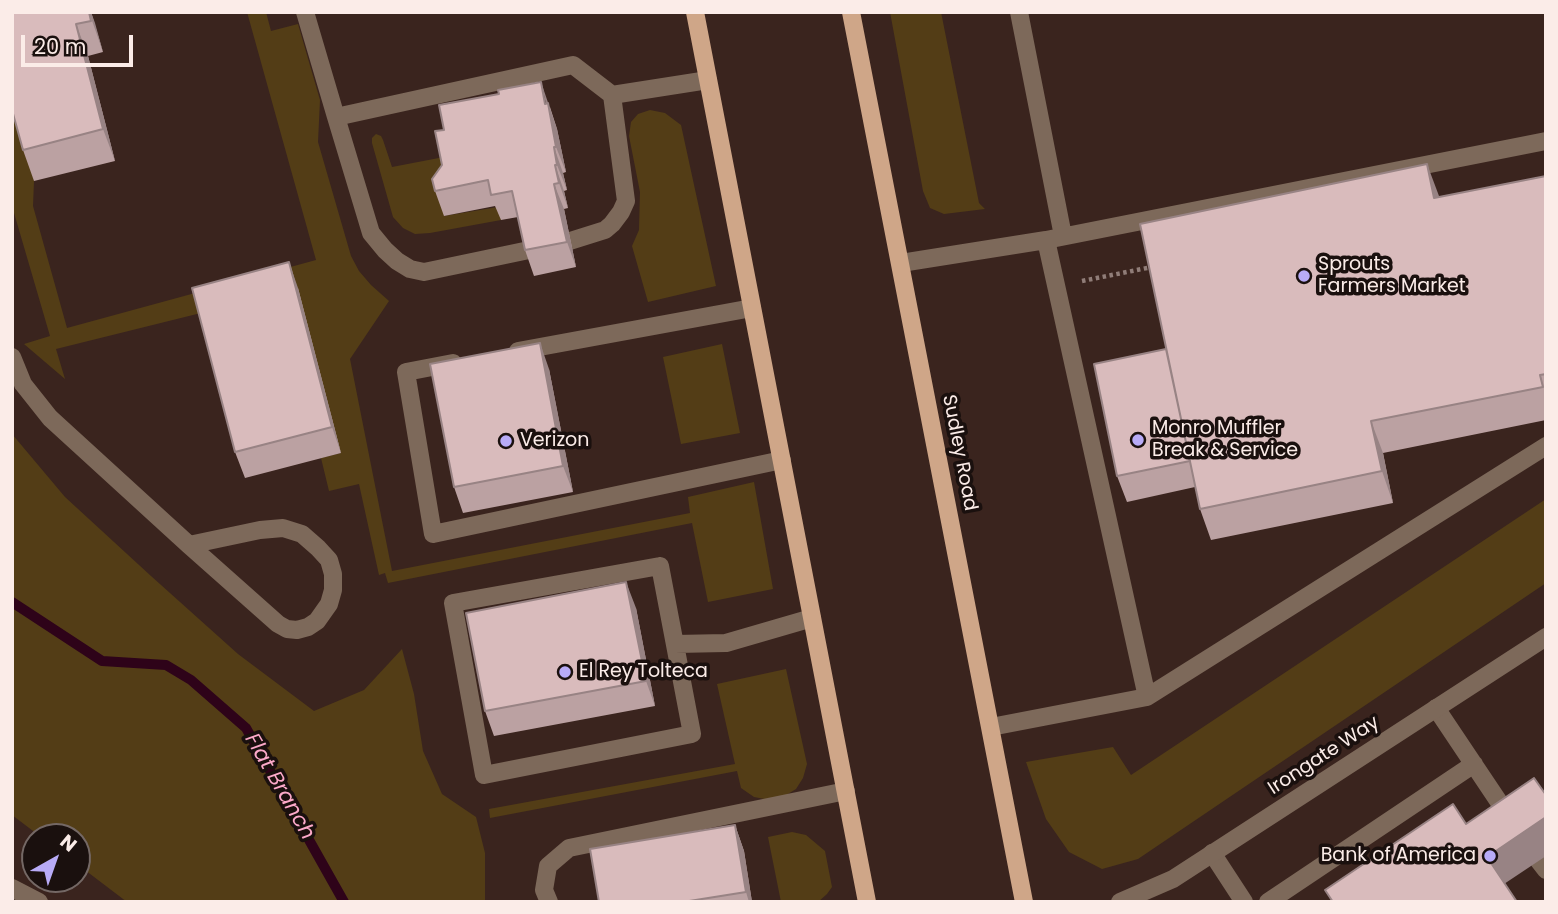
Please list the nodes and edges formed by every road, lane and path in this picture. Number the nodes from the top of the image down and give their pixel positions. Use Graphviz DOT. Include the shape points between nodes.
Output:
graph roads {
  1 [pos="305,12"];
  2 [pos="695,12"];
  3 [pos="851,12"];
  4 [pos="1019,12"];
  5 [pos="708,80"];
  6 [pos="612,95"];
  7 [pos="336,117"];
  8 [pos="1546,141"];
  9 [pos="1055,238"];
  10 [pos="570,241"];
  11 [pos="529,250"];
  12 [pos="901,263"];
  13 [pos="1153,267"];
  14 [pos="1056,285"];
  15 [pos="752,308"];
  16 [pos="500,354"];
  17 [pos="12,357"];
  18 [pos="473,359"];
  19 [pos="1546,446"];
  20 [pos="782,460"];
  21 [pos="189,545"];
  22 [pos="812,618"];
  23 [pos="675,644"];
  24 [pos="1543,645"];
  25 [pos="1147,697"];
  26 [pos="1436,708"];
  27 [pos="991,727"];
  28 [pos="1474,764"];
  29 [pos="846,791"];
  30 [pos="1517,829"];
  31 [pos="1212,853"];
  32 [pos="12,888"];
  33 [pos="39,902"];
  34 [pos="549,902"];
  35 [pos="867,902"];
  36 [pos="1024,902"];
  37 [pos="1120,902"];
  38 [pos="1244,902"];
  39 [pos="1268,902"];
  1 -- 7 [label="street"];
  2 -- 5 [label="main road"];
  3 -- 12 [label="main road, Sudley Road"];
  4 -- 9 [label="street"];
  5 -- 6 [label="street"];
  5 -- 15 [label="main road"];
  6 -- 7 [label="street" via="573,65"];
  6 -- 10 [label="street" via="626,201 605,230"];
  7 -- 11 [label="street" via="371,233 397,261 424,272"];
  8 -- 9 [label="street"];
  9 -- 12 [label="street"];
  9 -- 14 [label="street"];
  12 -- 27 [label="main road, Sudley Road"];
  13 -- 14 [label="path"];
  14 -- 25 [label="street"];
  15 -- 16 [label="street"];
  15 -- 20 [label="main road"];
  17 -- 21 [label="street" via="23,384 50,418"];
  18 -- 20 [label="street" via="406,372 433,534"];
  19 -- 25 [label="street"];
  20 -- 22 [label="main road"];
  21 -- 21 [label="street" via="287,629 308,627 329,604 333,590 329,560 302,534 283,527"];
  22 -- 23 [label="street" via="726,643"];
  22 -- 29 [label="main road"];
  23 -- 23 [label="street" via="692,734 484,775 453,603 660,566"];
  24 -- 26 [label="street, Irongate Way"];
  25 -- 27 [label="street"];
  26 -- 28 [label="street"];
  26 -- 31 [label="street, Irongate Way"];
  27 -- 36 [label="main road, Sudley Road"];
  28 -- 30 [label="street"];
  28 -- 39 [label="street"];
  29 -- 34 [label="street" via="569,848 548,866 544,890"];
  29 -- 35 [label="main road"];
  31 -- 37 [label="street, Irongate Way" via="1173,879"];
  31 -- 38 [label="street"];
  32 -- 33 [label="street"];
}
